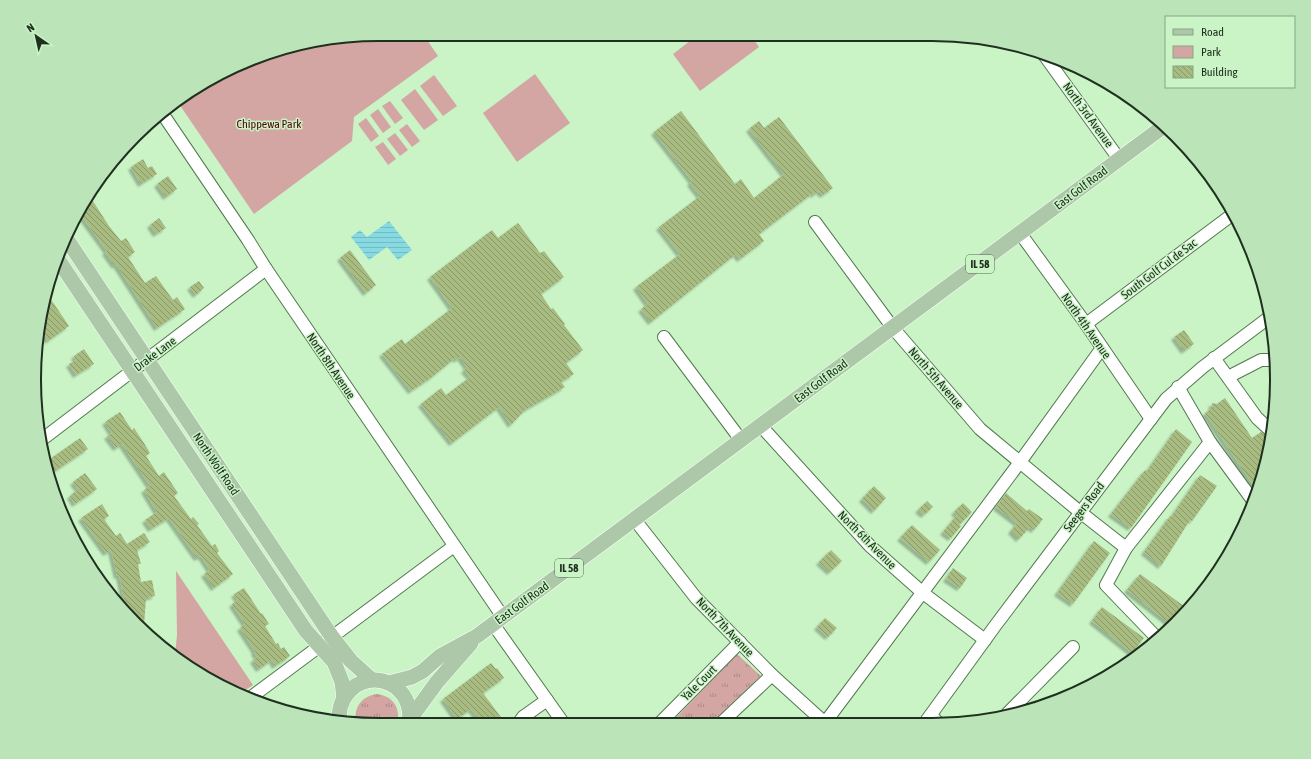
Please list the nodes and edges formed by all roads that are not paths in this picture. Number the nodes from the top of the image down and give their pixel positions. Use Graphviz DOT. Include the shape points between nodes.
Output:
graph roads {
  1 [pos="1057,65"];
  2 [pos="165,118"];
  3 [pos="1160,129"];
  4 [pos="1119,159"];
  5 [pos="1229,217"];
  6 [pos="815,222"];
  7 [pos="1020,233"];
  8 [pos="70,244"];
  9 [pos="61,265"];
  10 [pos="266,269"];
  11 [pos="1264,321"];
  12 [pos="1086,324"];
  13 [pos="893,328"];
  14 [pos="664,337"];
  15 [pos="1102,348"];
  16 [pos="1214,358"];
  17 [pos="147,360"];
  18 [pos="1269,360"];
  19 [pos="133,371"];
  20 [pos="1228,377"];
  21 [pos="1178,387"];
  22 [pos="1151,419"];
  23 [pos="761,426"];
  24 [pos="1266,427"];
  25 [pos="46,436"];
  26 [pos="741,440"];
  27 [pos="1210,442"];
  28 [pos="1020,462"];
  29 [pos="1249,495"];
  30 [pos="1080,512"];
  31 [pos="635,520"];
  32 [pos="454,546"];
  33 [pos="1126,548"];
  34 [pos="923,592"];
  35 [pos="498,620"];
  36 [pos="1154,635"];
  37 [pos="477,636"];
  38 [pos="332,637"];
  39 [pos="984,640"];
  40 [pos="740,642"];
  41 [pos="319,647"];
  42 [pos="1073,647"];
  43 [pos="772,674"];
  44 [pos="372,680"];
  45 [pos="389,683"];
  46 [pos="255,694"];
  47 [pos="546,700"];
  48 [pos="342,702"];
  49 [pos="1014,707"];
  50 [pos="334,715"];
  51 [pos="341,716"];
  52 [pos="410,718"];
  53 [pos="413,718"];
  54 [pos="523,718"];
  55 [pos="560,718"];
  56 [pos="665,718"];
  57 [pos="726,718"];
  58 [pos="819,718"];
  59 [pos="829,718"];
  60 [pos="933,718"];
  1 -- 4 [label="street, North 3rd Avenue"];
  2 -- 10 [label="street, North 8th Avenue"];
  3 -- 4 [label="main road, East Golf Road / IL 58"];
  4 -- 7 [label="main road, East Golf Road / IL 58"];
  5 -- 12 [label="street, South Golf Cul de Sac"];
  6 -- 13 [label="street, North 5th Avenue"];
  7 -- 12 [label="street, North 4th Avenue"];
  7 -- 13 [label="main road, East Golf Road / IL 58"];
  8 -- 17 [label="main road, North Wolf Road"];
  9 -- 19 [label="main road, North Wolf Road"];
  10 -- 17 [label="street, Drake Lane"];
  10 -- 32 [label="street, North 8th Avenue"];
  11 -- 16 [label="street, Seegers Road"];
  12 -- 15 [label="street, North 4th Avenue"];
  13 -- 23 [label="main road, East Golf Road / IL 58"];
  13 -- 28 [label="street, North 5th Avenue" via="980,429"];
  14 -- 26 [label="street"];
  15 -- 22 [label="street, North 4th Avenue"];
  15 -- 28 [label="street"];
  16 -- 20 [label="street"];
  16 -- 21 [label="street, Seegers Road"];
  17 -- 19 [label="street, Drake Lane"];
  17 -- 38 [label="main road, North Wolf Road"];
  18 -- 20 [label="street" via="1261,360"];
  19 -- 25 [label="street, Drake Lane"];
  19 -- 41 [label="main road, North Wolf Road"];
  20 -- 24 [label="street" via="1257,418"];
  21 -- 22 [label="street, Seegers Road"];
  21 -- 27 [label="street"];
  22 -- 30 [label="street, Seegers Road"];
  23 -- 26 [label="main road, East Golf Road / IL 58"];
  23 -- 34 [label="street, North 6th Avenue" via="870,546"];
  26 -- 31 [label="main road, East Golf Road / IL 58"];
  27 -- 29 [label="street"];
  27 -- 33 [label="street"];
  28 -- 30 [label="street, North 5th Avenue"];
  28 -- 34 [label="street"];
  30 -- 33 [label="street, North 5th Avenue"];
  30 -- 39 [label="street, Seegers Road"];
  31 -- 35 [label="main road, East Golf Road / IL 58"];
  31 -- 40 [label="street, North 7th Avenue" via="696,598"];
  32 -- 35 [label="street, North 8th Avenue"];
  32 -- 38 [label="street"];
  33 -- 36 [label="street" via="1106,585"];
  34 -- 39 [label="street, North 6th Avenue"];
  34 -- 59 [label="street"];
  35 -- 37 [label="main road, East Golf Road / IL 58"];
  35 -- 47 [label="street, North 8th Avenue"];
  37 -- 45 [label="main road, East Golf Road / IL 58" via="440,656 412,677"];
  37 -- 53 [label="main road, East Golf Road / IL 58" via="437,682"];
  38 -- 41 [label="street"];
  38 -- 44 [label="main road, North Wolf Road" via="351,661"];
  39 -- 60 [label="street, Seegers Road"];
  40 -- 43 [label="street, North 7th Avenue"];
  40 -- 56 [label="street, Yale Court"];
  41 -- 46 [label="street"];
  41 -- 48 [label="main road, North Wolf Road" via="334,662 338,671 342,682"];
  42 -- 49 [label="street"];
  43 -- 57 [label="street"];
  43 -- 58 [label="street, North 7th Avenue"];
  44 -- 45 [label="main road, IL 58"];
  44 -- 48 [label="main road" via="351,689"];
  45 -- 52 [label="main road, IL 58" via="405,697"];
  47 -- 54 [label="street"];
  47 -- 55 [label="street, North 8th Avenue"];
  48 -- 50 [label="street"];
  48 -- 51 [label="main road, North Wolf Road"];
}
